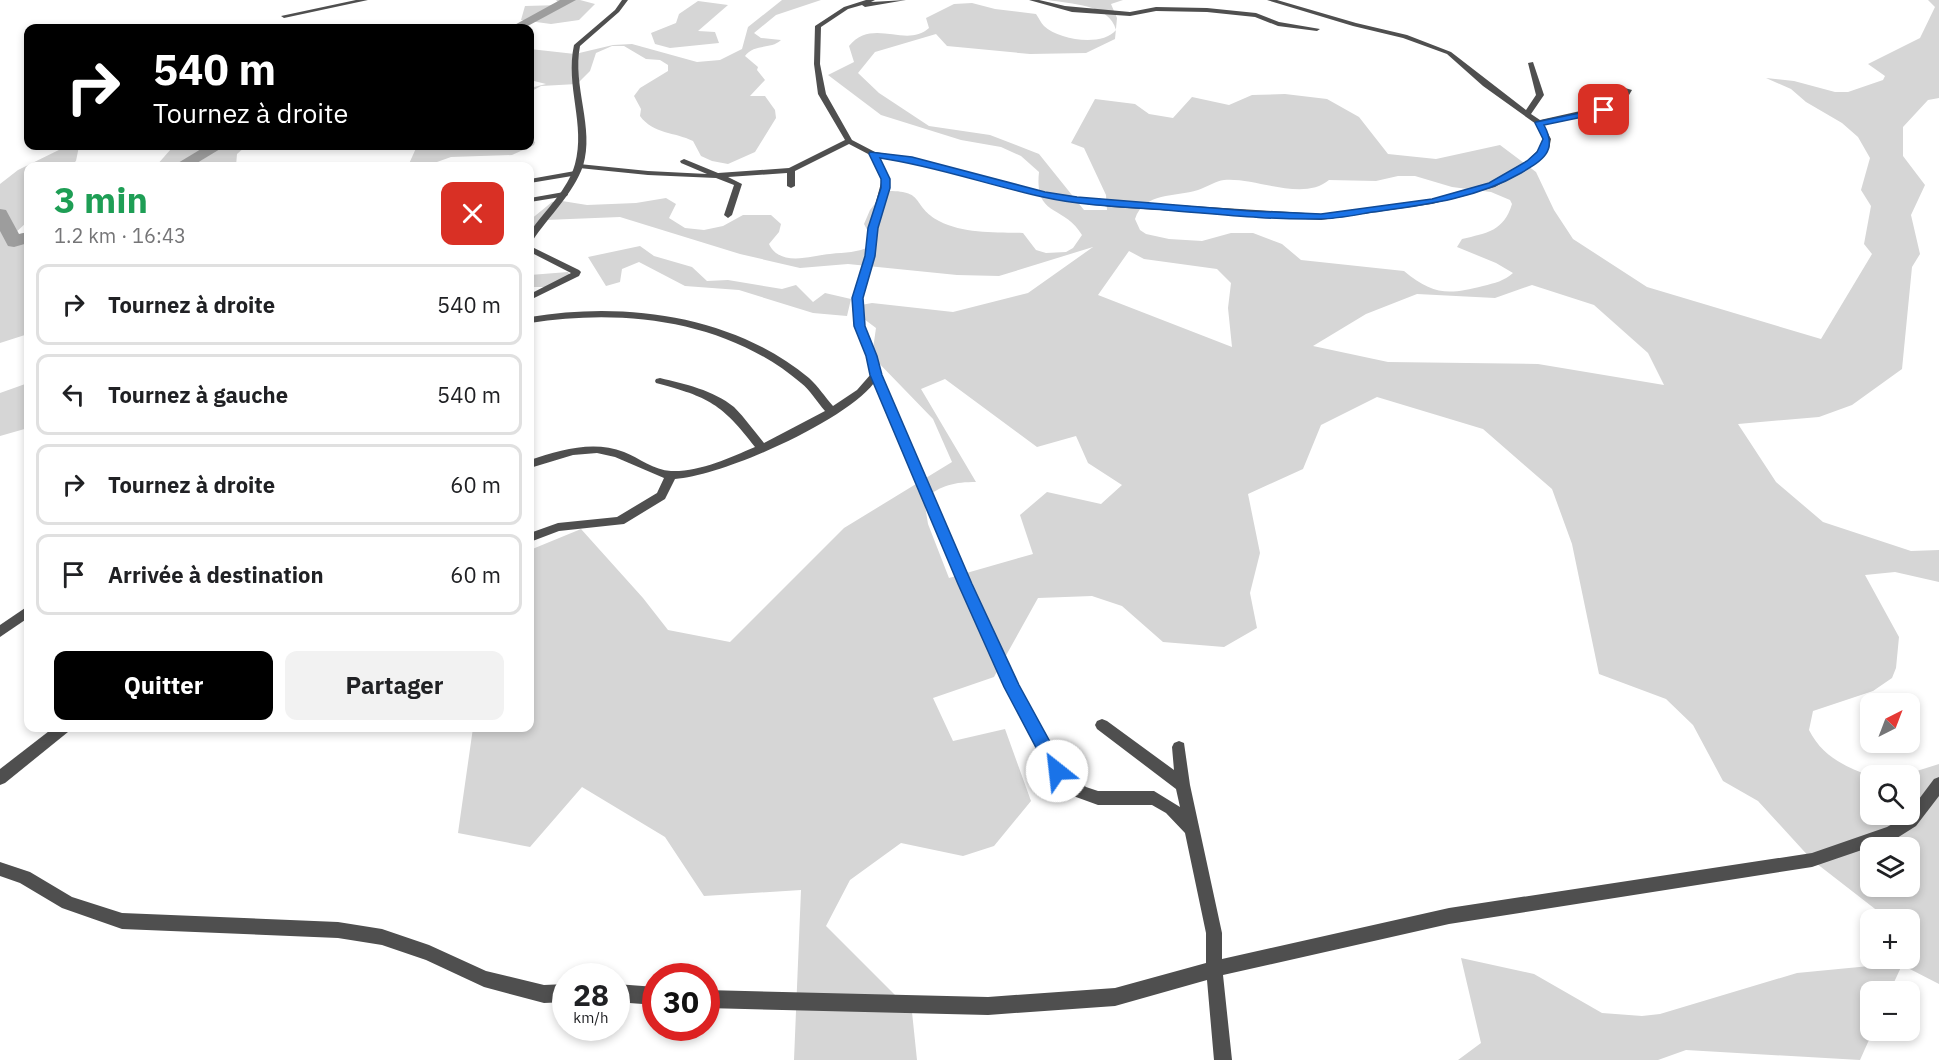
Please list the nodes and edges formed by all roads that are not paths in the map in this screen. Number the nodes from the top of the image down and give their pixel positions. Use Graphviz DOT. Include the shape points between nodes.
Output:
graph roads {
  1 [pos="365,0"];
  2 [pos="625,0"];
  3 [pos="872,0"];
  4 [pos="903,0"];
  5 [pos="1032,0"];
  6 [pos="1270,0"];
  7 [pos="846,8"];
  8 [pos="1065,8"];
  9 [pos="284,16"];
  10 [pos="1090,18"];
  11 [pos="1317,29"];
  12 [pos="1531,63"];
  13 [pos="1628,90"];
  14 [pos="1527,114"];
  15 [pos="1539,123"];
  16 [pos="849,141"];
  17 [pos="873,154"];
  18 [pos="684,161"];
  19 [pos="577,169"];
  20 [pos="791,170"];
  21 [pos="720,176"];
  22 [pos="534,180"];
  23 [pos="791,186"];
  24 [pos="564,194"];
  25 [pos="534,199"];
  26 [pos="728,215"];
  27 [pos="534,233"];
  28 [pos="534,251"];
  29 [pos="534,295"];
  30 [pos="534,319"];
  31 [pos="876,375"];
  32 [pos="660,381"];
  33 [pos="831,411"];
  34 [pos="761,447"];
  35 [pos="534,463"];
  36 [pos="670,475"];
  37 [pos="534,536"];
  38 [pos="24,613"];
  39 [pos="0,632"];
  40 [pos="1102,724"];
  41 [pos="58,732"];
  42 [pos="1179,747"];
  43 [pos="0,778"];
  44 [pos="1939,784"];
  45 [pos="1183,785"];
  46 [pos="1192,830"];
  47 [pos="0,869"];
  48 [pos="1214,969"];
  49 [pos="552,994"];
  50 [pos="720,999"];
  51 [pos="1223,1060"];
  1 -- 9 [label="street"];
  2 -- 19 [label="street" via="584,37 575,52 582,145"];
  3 -- 7 [label="street"];
  4 -- 7 [label="street"];
  5 -- 8 [label="street"];
  6 -- 14 [label="street" via="1430,44 1456,58"];
  7 -- 16 [label="street" via="818,26 817,64 822,94"];
  8 -- 10 [label="street"];
  8 -- 11 [label="street" via="1131,14 1156,9 1207,10 1256,15 1278,24"];
  12 -- 14 [label="street" via="1540,95"];
  13 -- 15 [label="street" via="1618,105"];
  14 -- 15 [label="street"];
  15 -- 17 [label="street" via="1547,139 1541,154 1492,185 1432,201 1321,217 1077,200"];
  16 -- 17 [label="street"];
  16 -- 20 [label="street"];
  17 -- 31 [label="street" via="885,188 857,311"];
  18 -- 21 [label="street"];
  19 -- 21 [label="street"];
  19 -- 22 [label="street"];
  19 -- 24 [label="street"];
  20 -- 21 [label="street"];
  20 -- 23 [label="street"];
  21 -- 26 [label="street" via="738,184"];
  24 -- 25 [label="street"];
  24 -- 27 [label="street"];
  28 -- 29 [label="street" via="576,272 568,280"];
  30 -- 33 [label="street" via="554,314 613,314 678,321 776,359 813,387"];
  31 -- 33 [label="street" via="863,390"];
  31 -- 46 [label="street" via="1012,687 1057,771 1081,792 1098,798 1154,798 1171,808"];
  32 -- 34 [label="street" via="707,395 726,406"];
  33 -- 34 [label="street"];
  34 -- 36 [label="street" via="716,467"];
  35 -- 36 [label="street" via="574,451 595,450 615,453"];
  36 -- 37 [label="street" via="660,496 620,521 558,527"];
  38 -- 39 [label="street"];
  40 -- 45 [label="street"];
  41 -- 43 [label="street"];
  42 -- 45 [label="street"];
  44 -- 48 [label="street" via="1911,821 1892,833 1812,860 1449,916"];
  45 -- 46 [label="street"];
  46 -- 48 [label="street" via="1214,933"];
  47 -- 49 [label="street" via="24,877 68,903 122,921 338,930 382,936 484,979"];
  48 -- 50 [label="street" via="1115,998 988,1006"];
  48 -- 51 [label="street"];
}
